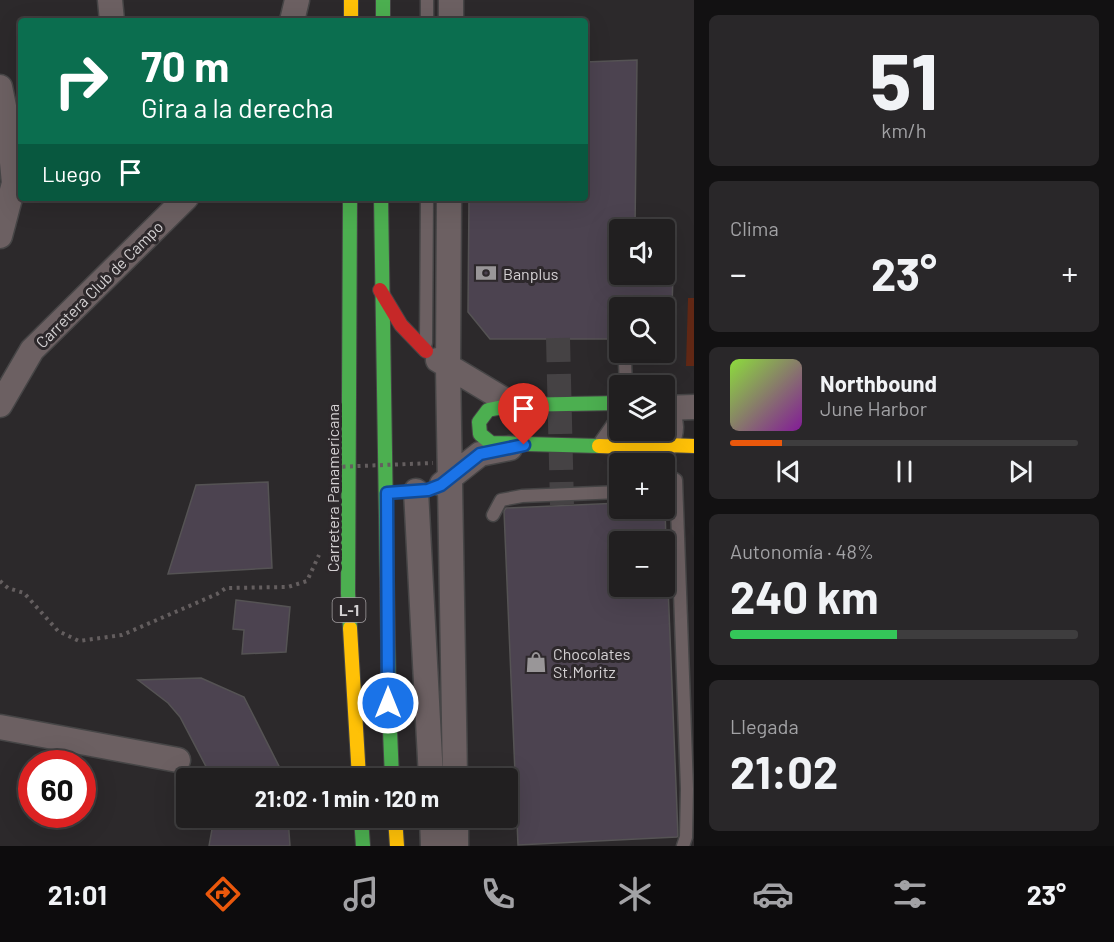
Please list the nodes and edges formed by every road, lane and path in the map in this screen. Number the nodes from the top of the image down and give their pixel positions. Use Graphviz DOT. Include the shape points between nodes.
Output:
graph roads {
  1 [pos="111,0"];
  2 [pos="297,0"];
  3 [pos="351,0"];
  4 [pos="384,0"];
  5 [pos="427,0"];
  6 [pos="451,0"];
  7 [pos="112,18"];
  8 [pos="293,18"];
  9 [pos="351,18"];
  10 [pos="383,18"];
  11 [pos="427,18"];
  12 [pos="451,18"];
  13 [pos="0,87"];
  14 [pos="15,130"];
  15 [pos="183,201"];
  16 [pos="350,201"];
  17 [pos="381,201"];
  18 [pos="427,201"];
  19 [pos="449,201"];
  20 [pos="0,236"];
  21 [pos="380,290"];
  22 [pos="426,351"];
  23 [pos="625,363"];
  24 [pos="448,367"];
  25 [pos="626,375"];
  26 [pos="1,401"];
  27 [pos="609,403"];
  28 [pos="513,405"];
  29 [pos="694,407"];
  30 [pos="675,408"];
  31 [pos="609,432"];
  32 [pos="524,445"];
  33 [pos="694,446"];
  34 [pos="597,447"];
  35 [pos="658,452"];
  36 [pos="335,467"];
  37 [pos="442,471"];
  38 [pos="675,479"];
  39 [pos="416,491"];
  40 [pos="609,492"];
  41 [pos="387,493"];
  42 [pos="493,515"];
  43 [pos="319,555"];
  44 [pos="0,581"];
  45 [pos="0,727"];
  46 [pos="178,760"];
  47 [pos="358,768"];
  48 [pos="391,768"];
  49 [pos="430,768"];
  50 [pos="455,768"];
  51 [pos="362,828"];
  52 [pos="396,828"];
  53 [pos="432,828"];
  54 [pos="456,828"];
  55 [pos="684,842"];
  56 [pos="363,846"];
  57 [pos="397,846"];
  58 [pos="433,846"];
  59 [pos="456,846"];
  1 -- 7 [label="street"];
  2 -- 8 [label="street"];
  3 -- 9 [label="main road"];
  4 -- 10 [label="main road"];
  5 -- 11 [label="lane"];
  6 -- 12 [label="street"];
  13 -- 14 [label="street"];
  14 -- 20 [label="street" via="14,183"];
  15 -- 26 [label="street, Carretera Club de Campo" via="32,350"];
  16 -- 47 [label="main road, Carretera Panamericana / L-1" via="348,593"];
  17 -- 21 [label="main road, L-1"];
  18 -- 22 [label="lane"];
  19 -- 24 [label="street"];
  21 -- 22 [label="main road" via="401,325"];
  21 -- 41 [label="main road, L-1"];
  22 -- 24 [label="street"];
  23 -- 25 [label="lane"];
  24 -- 28 [label="street"];
  24 -- 37 [label="street"];
  27 -- 28 [label="main road"];
  28 -- 32 [label="main road" via="488,410 479,422 480,435 491,443"];
  29 -- 30 [label="street"];
  31 -- 34 [label="lane"];
  32 -- 34 [label="main road"];
  32 -- 37 [label="street" via="480,454 463,466"];
  33 -- 35 [label="main road"];
  34 -- 35 [label="main road"];
  36 -- 37 [label="path, bridge"];
  37 -- 39 [label="street" via="441,485"];
  37 -- 50 [label="street"];
  38 -- 55 [label="lane" via="687,789"];
  39 -- 41 [label="street"];
  39 -- 49 [label="street"];
  40 -- 42 [label="lane" via="501,500"];
  41 -- 48 [label="main road, L-1"];
  43 -- 44 [label="path" via="307,581 300,584 226,588 122,635 79,641 58,631 24,592 8,588"];
  45 -- 46 [label="street"];
  51 -- 56 [label="main road"];
  52 -- 57 [label="main road"];
  53 -- 58 [label="street"];
  54 -- 59 [label="street"];
}
